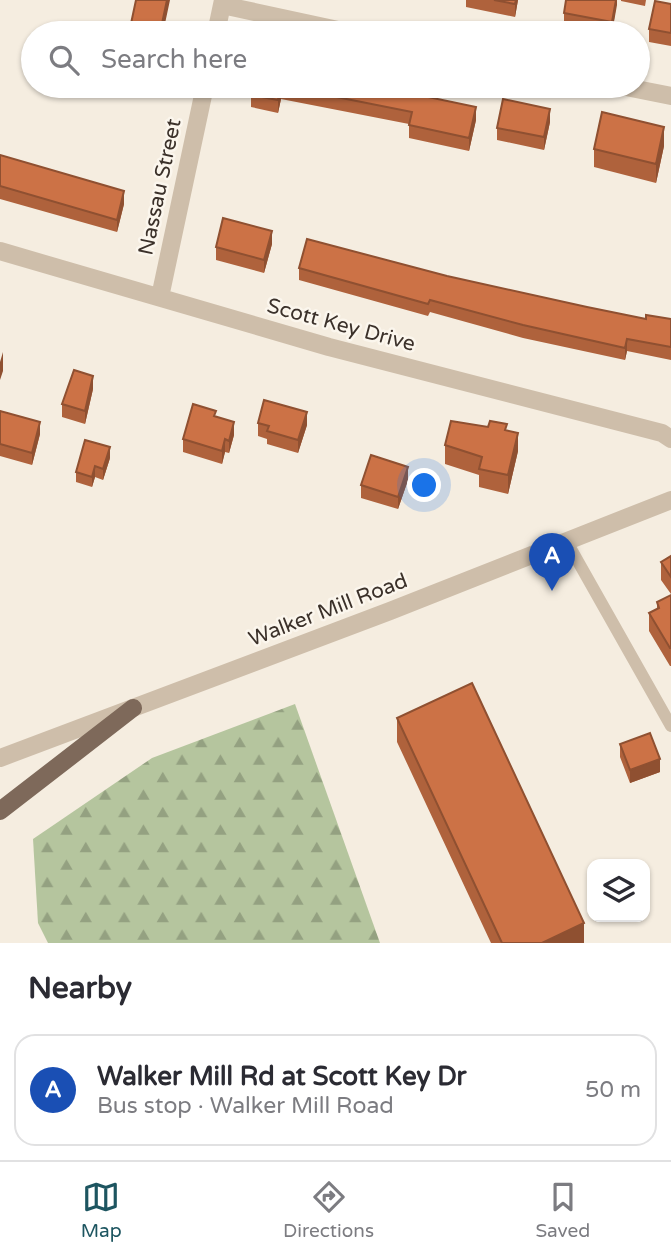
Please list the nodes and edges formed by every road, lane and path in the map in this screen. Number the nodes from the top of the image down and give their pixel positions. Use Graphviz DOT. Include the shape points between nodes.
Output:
graph roads {
  1 [pos="222,3"];
  2 [pos="218,21"];
  3 [pos="300,21"];
  4 [pos="650,92"];
  5 [pos="671,96"];
  6 [pos="202,98"];
  7 [pos="0,251"];
  8 [pos="160,297"];
  9 [pos="671,439"];
  10 [pos="671,500"];
  11 [pos="567,542"];
  12 [pos="133,708"];
  13 [pos="671,726"];
  14 [pos="0,758"];
  15 [pos="0,811"];
  1 -- 2 [label="street"];
  1 -- 3 [label="street"];
  4 -- 5 [label="street"];
  6 -- 8 [label="street, Nassau Street"];
  7 -- 8 [label="street, Scott Key Drive"];
  8 -- 9 [label="street, Scott Key Drive" via="247,325 485,385"];
  10 -- 11 [label="street, Walker Mill Road"];
  11 -- 12 [label="street, Walker Mill Road"];
  11 -- 13 [label="lane"];
  12 -- 14 [label="street, Walker Mill Road"];
  12 -- 15 [label="main road"];
}
